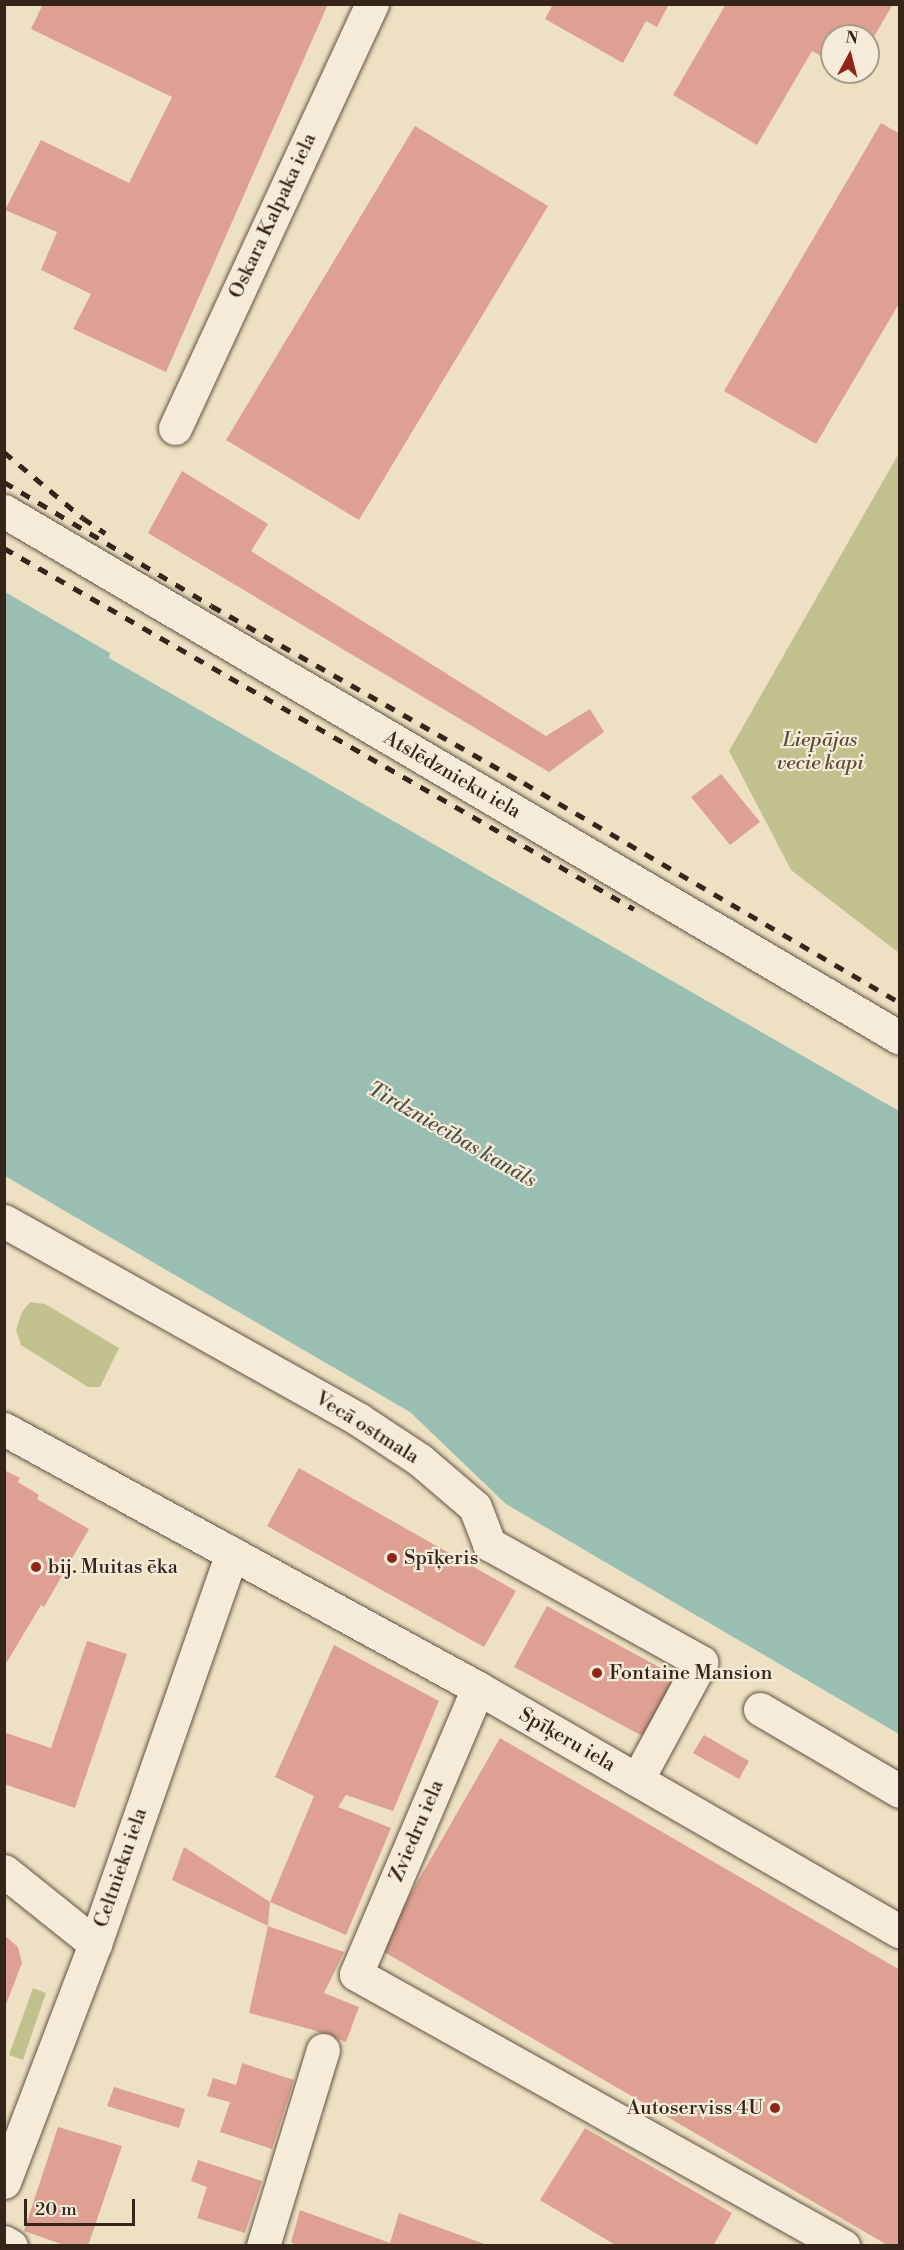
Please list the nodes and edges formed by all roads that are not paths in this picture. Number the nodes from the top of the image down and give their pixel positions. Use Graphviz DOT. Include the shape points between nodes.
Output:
graph roads {
  1 [pos="372,4"];
  2 [pos="175,428"];
  3 [pos="4,512"];
  4 [pos="900,1038"];
  5 [pos="6,1225"];
  6 [pos="4,1429"];
  7 [pos="232,1553"];
  8 [pos="478,1688"];
  9 [pos="760,1709"];
  10 [pos="637,1780"];
  11 [pos="900,1791"];
  12 [pos="4,1871"];
  13 [pos="900,1932"];
  14 [pos="95,1944"];
  15 [pos="323,2050"];
  16 [pos="4,2182"];
  17 [pos="4,2242"];
  18 [pos="11,2246"];
  19 [pos="263,2246"];
  20 [pos="843,2246"];
  1 -- 2 [label="street, Oskara Kalpaka iela"];
  3 -- 4 [label="street, Atslēdznieku iela"];
  5 -- 10 [label="street, Vecā ostmala" via="358,1419 420,1460 475,1507 489,1544 701,1662"];
  6 -- 7 [label="street, Spīķeru iela"];
  7 -- 8 [label="street, Spīķeru iela"];
  7 -- 14 [label="street, Celtnieku iela"];
  8 -- 10 [label="street, Spīķeru iela"];
  8 -- 20 [label="street, Zviedru iela" via="356,1974"];
  9 -- 11 [label="street"];
  10 -- 13 [label="street, Spīķeru iela"];
  12 -- 14 [label="street"];
  14 -- 16 [label="street, Celtnieku iela"];
  15 -- 19 [label="street"];
  17 -- 18 [label="street"];
}
